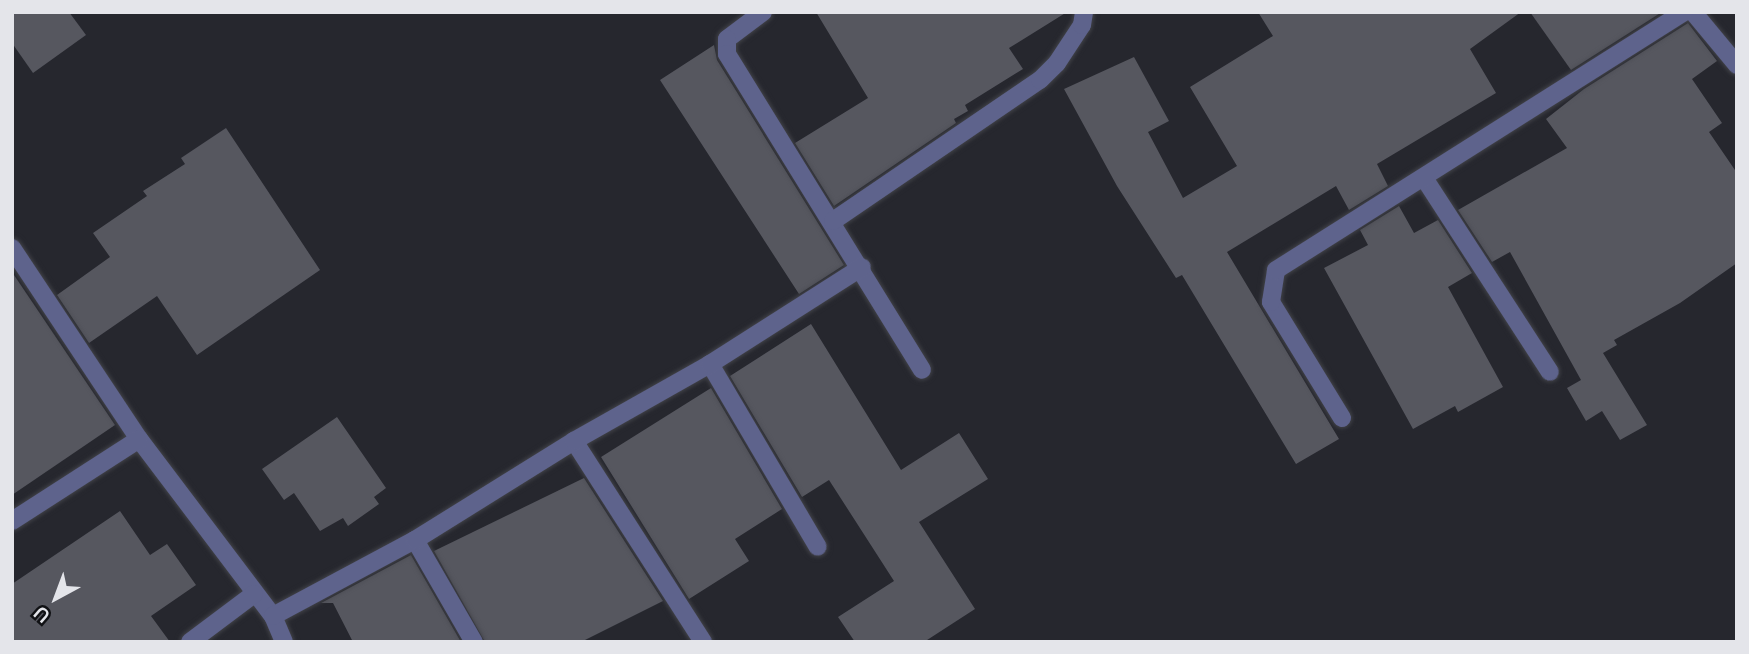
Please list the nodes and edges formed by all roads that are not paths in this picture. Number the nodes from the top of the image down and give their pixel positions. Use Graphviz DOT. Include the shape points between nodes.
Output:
graph roads {
  1 [pos="763,12"];
  2 [pos="1084,12"];
  3 [pos="1684,12"];
  4 [pos="1693,12"];
  5 [pos="1737,65"];
  6 [pos="1424,178"];
  7 [pos="833,221"];
  8 [pos="12,248"];
  9 [pos="862,267"];
  10 [pos="710,364"];
  11 [pos="922,370"];
  12 [pos="1550,372"];
  13 [pos="1342,418"];
  14 [pos="139,439"];
  15 [pos="574,441"];
  16 [pos="12,521"];
  17 [pos="415,540"];
  18 [pos="818,547"];
  19 [pos="254,594"];
  20 [pos="273,616"];
  21 [pos="190,642"];
  22 [pos="284,642"];
  23 [pos="474,642"];
  24 [pos="703,642"];
  1 -- 7 [label="street" via="727,39 727,54"];
  2 -- 7 [label="street" via="1082,25 1058,63 1040,80"];
  3 -- 6 [label="street"];
  4 -- 5 [label="street"];
  6 -- 12 [label="street"];
  6 -- 13 [label="street" via="1287,262 1272,279 1271,302"];
  7 -- 9 [label="street"];
  8 -- 14 [label="street"];
  9 -- 10 [label="street"];
  9 -- 11 [label="street"];
  10 -- 15 [label="street"];
  10 -- 18 [label="street"];
  14 -- 16 [label="street"];
  14 -- 19 [label="street"];
  15 -- 17 [label="street"];
  15 -- 24 [label="street"];
  17 -- 20 [label="street"];
  17 -- 23 [label="street"];
  19 -- 20 [label="street"];
  19 -- 21 [label="street"];
  20 -- 22 [label="street"];
}
